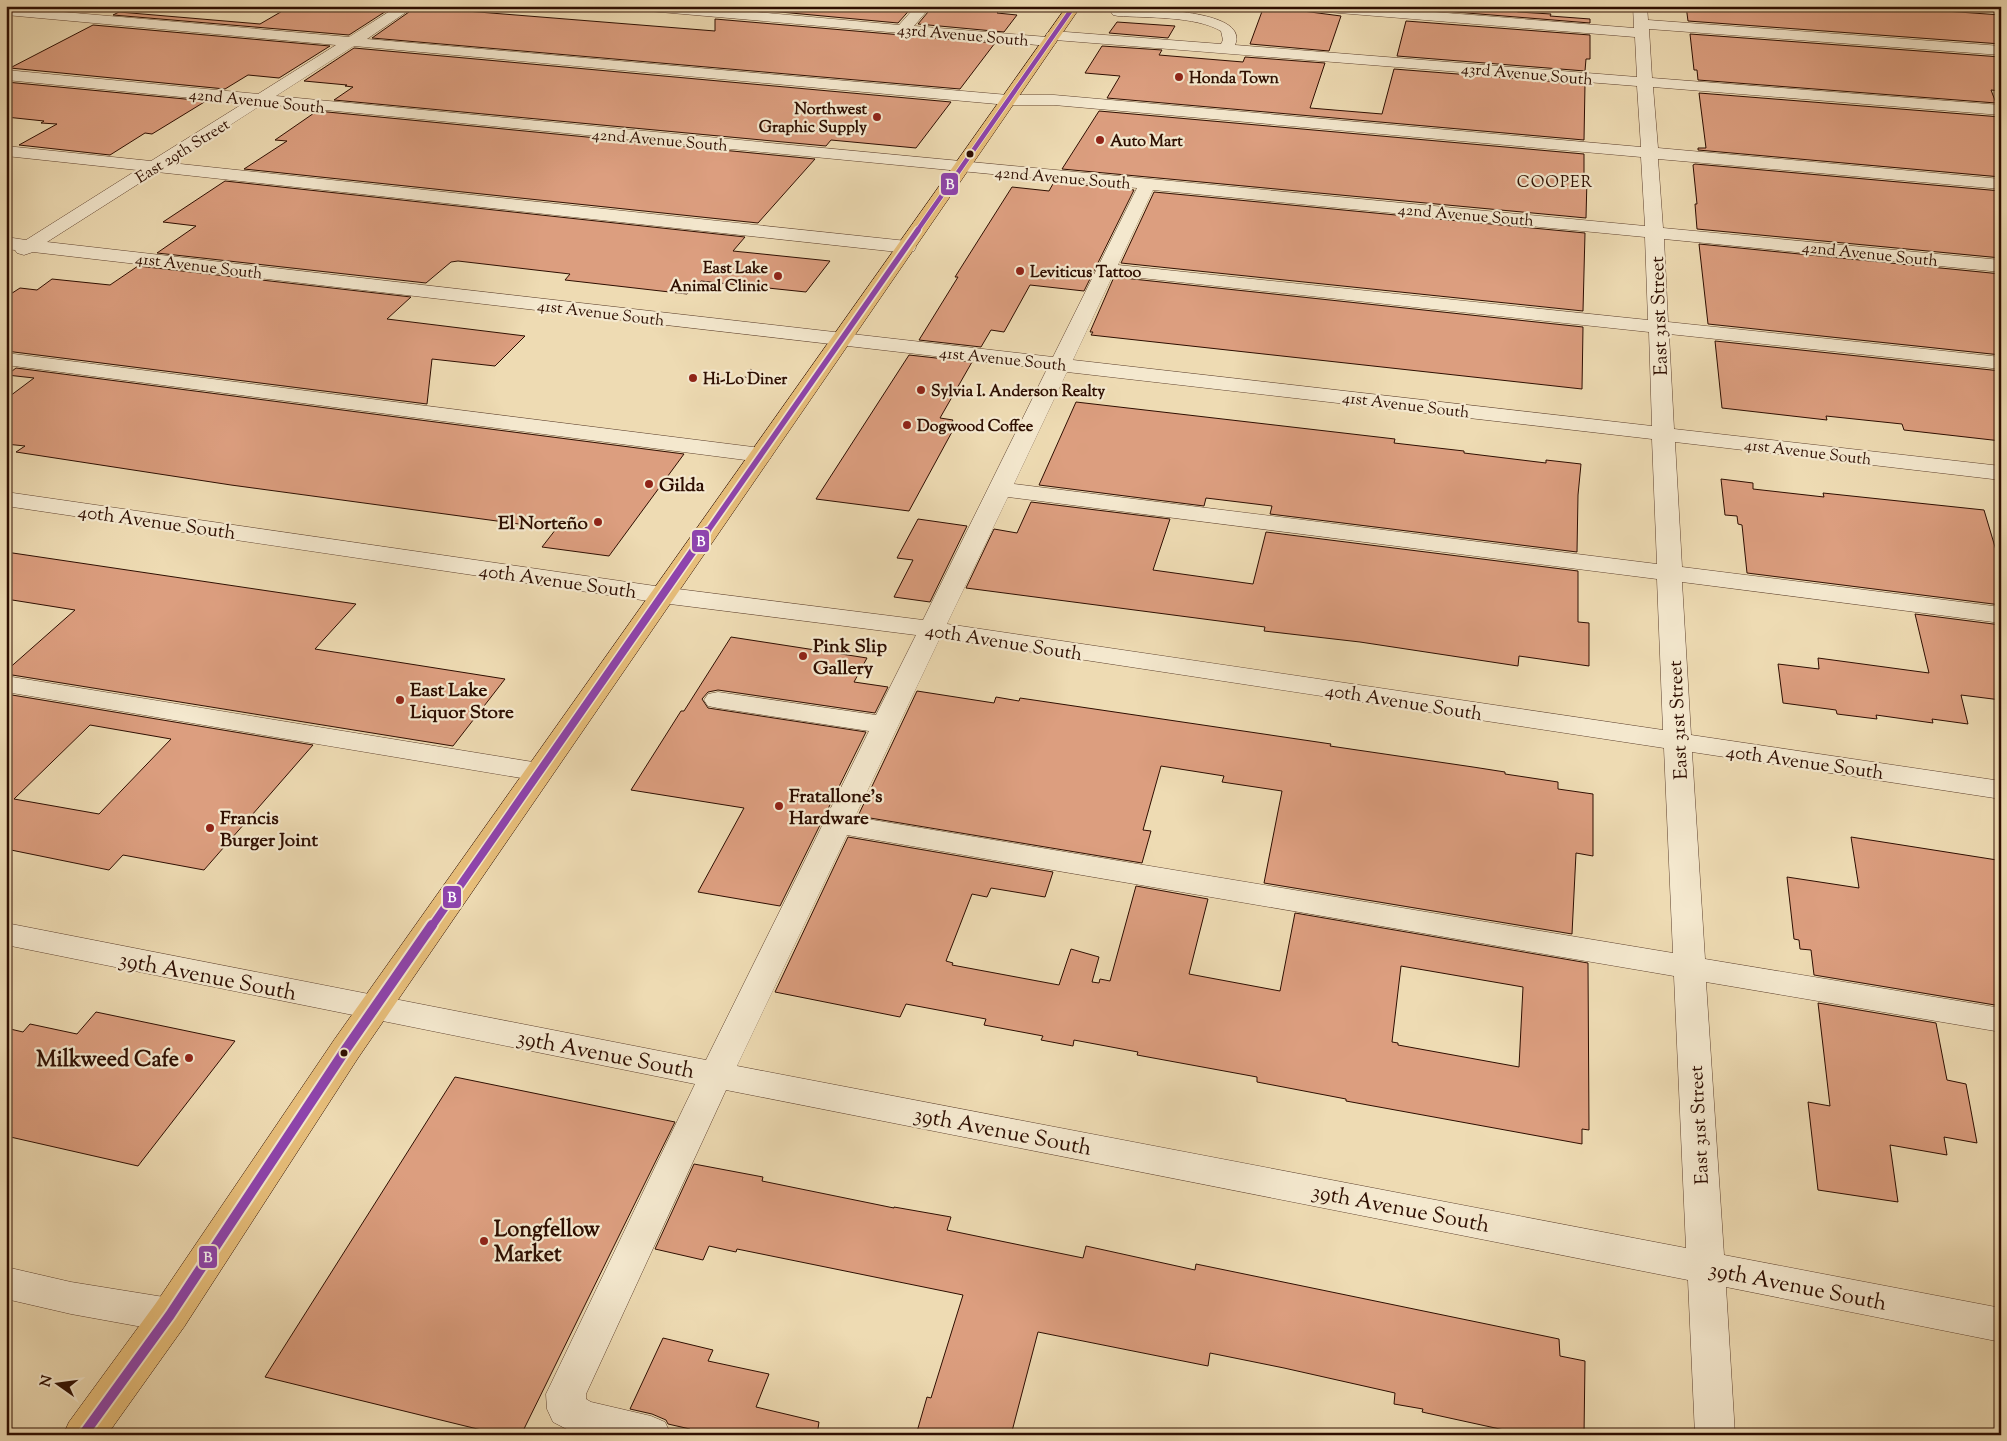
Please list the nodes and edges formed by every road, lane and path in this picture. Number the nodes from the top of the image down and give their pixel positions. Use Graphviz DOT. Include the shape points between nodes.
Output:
graph roads {
  1 [pos="408,6"];
  2 [pos="638,6"];
  3 [pos="924,6"];
  4 [pos="1074,6"];
  5 [pos="1302,6"];
  6 [pos="6,11"];
  7 [pos="1118,12"];
  8 [pos="1640,21"];
  9 [pos="904,28"];
  10 [pos="1051,39"];
  11 [pos="353,41"];
  12 [pos="1226,49"];
  13 [pos="2001,51"];
  14 [pos="6,75"];
  15 [pos="1644,82"];
  16 [pos="260,100"];
  17 [pos="1008,100"];
  18 [pos="2001,110"];
  19 [pos="6,151"];
  20 [pos="1650,153"];
  21 [pos="155,167"];
  22 [pos="961,167"];
  23 [pos="2001,184"];
  24 [pos="1147,185"];
  25 [pos="1654,232"];
  26 [pos="6,242"];
  27 [pos="31,245"];
  28 [pos="907,247"];
  29 [pos="6,261"];
  30 [pos="2001,266"];
  31 [pos="1106,269"];
  32 [pos="1658,326"];
  33 [pos="842,340"];
  34 [pos="6,359"];
  35 [pos="2001,363"];
  36 [pos="1060,365"];
  37 [pos="753,368"];
  38 [pos="750,372"];
  39 [pos="746,377"];
  40 [pos="743,382"];
  41 [pos="1664,434"];
  42 [pos="761,455"];
  43 [pos="2001,473"];
  44 [pos="999,488"];
  45 [pos="6,499"];
  46 [pos="1670,572"];
  47 [pos="662,595"];
  48 [pos="2001,615"];
  49 [pos="930,629"];
  50 [pos="6,684"];
  51 [pos="718,700"];
  52 [pos="884,725"];
  53 [pos="1678,742"];
  54 [pos="539,772"];
  55 [pos="2001,790"];
  56 [pos="837,824"];
  57 [pos="6,934"];
  58 [pos="1689,968"];
  59 [pos="374,1008"];
  60 [pos="2001,1020"];
  61 [pos="716,1074"];
  62 [pos="1706,1267"];
  63 [pos="6,1283"];
  64 [pos="170,1315"];
  65 [pos="2001,1325"];
  66 [pos="84,1435"];
  67 [pos="651,1435"];
  68 [pos="1715,1435"];
  1 -- 11 [label="street, East 29th Street"];
  2 -- 9 [label="street, 43rd Avenue South"];
  3 -- 9 [label="street"];
  4 -- 10 [label="main road"];
  5 -- 8 [label="street"];
  6 -- 11 [label="street"];
  7 -- 12 [label="street" via="1178,16 1220,24 1227,30 1230,40"];
  8 -- 13 [label="street"];
  8 -- 15 [label="street, East 31st Street"];
  9 -- 10 [label="street, 43rd Avenue South"];
  10 -- 12 [label="street, 43rd Avenue South"];
  10 -- 17 [label="main road"];
  11 -- 16 [label="street, East 29th Street"];
  11 -- 17 [label="street"];
  12 -- 15 [label="street, 43rd Avenue South"];
  14 -- 16 [label="street, 42nd Avenue South"];
  15 -- 18 [label="street, 43rd Avenue South"];
  15 -- 20 [label="street, East 31st Street"];
  16 -- 21 [label="street, East 29th Street"];
  16 -- 22 [label="street, 42nd Avenue South"];
  17 -- 20 [label="street" via="1054,100"];
  17 -- 22 [label="main road"];
  19 -- 21 [label="street"];
  20 -- 23 [label="street"];
  20 -- 25 [label="street, East 31st Street"];
  21 -- 27 [label="street, East 29th Street"];
  21 -- 28 [label="street"];
  22 -- 24 [label="street, 42nd Avenue South"];
  22 -- 28 [label="main road"];
  24 -- 25 [label="street, 42nd Avenue South"];
  24 -- 31 [label="street"];
  25 -- 30 [label="street, 42nd Avenue South"];
  25 -- 32 [label="street, East 31st Street"];
  26 -- 27 [label="street, 41st Avenue South"];
  27 -- 29 [label="street, East 29th Street"];
  27 -- 33 [label="street, 41st Avenue South"];
  28 -- 33 [label="main road"];
  31 -- 32 [label="street"];
  31 -- 36 [label="street"];
  32 -- 35 [label="street"];
  32 -- 41 [label="street, East 31st Street"];
  33 -- 36 [label="street, 41st Avenue South"];
  33 -- 42 [label="main road"];
  34 -- 42 [label="street"];
  36 -- 41 [label="street, 41st Avenue South"];
  36 -- 44 [label="street"];
  37 -- 38 [label="path"];
  39 -- 40 [label="path"];
  41 -- 43 [label="street, 41st Avenue South"];
  41 -- 46 [label="street, East 31st Street"];
  42 -- 47 [label="main road"];
  44 -- 46 [label="street"];
  44 -- 49 [label="street"];
  45 -- 47 [label="street, 40th Avenue South"];
  46 -- 48 [label="street"];
  46 -- 53 [label="street, East 31st Street"];
  47 -- 49 [label="street, 40th Avenue South"];
  47 -- 54 [label="main road"];
  49 -- 52 [label="street"];
  49 -- 53 [label="street, 40th Avenue South"];
  50 -- 54 [label="street"];
  51 -- 52 [label="street"];
  52 -- 56 [label="street"];
  53 -- 55 [label="street, 40th Avenue South"];
  53 -- 58 [label="street, East 31st Street"];
  54 -- 59 [label="main road"];
  56 -- 58 [label="street"];
  56 -- 61 [label="street"];
  57 -- 59 [label="street, 39th Avenue South"];
  58 -- 60 [label="street"];
  58 -- 62 [label="street, East 31st Street"];
  59 -- 61 [label="street, 39th Avenue South"];
  59 -- 64 [label="main road"];
  61 -- 62 [label="street, 39th Avenue South"];
  61 -- 67 [label="street" via="566,1394 567,1409 582,1418"];
  62 -- 65 [label="street, 39th Avenue South"];
  62 -- 68 [label="street, East 31st Street"];
  63 -- 64 [label="street"];
  64 -- 66 [label="main road"];
}
